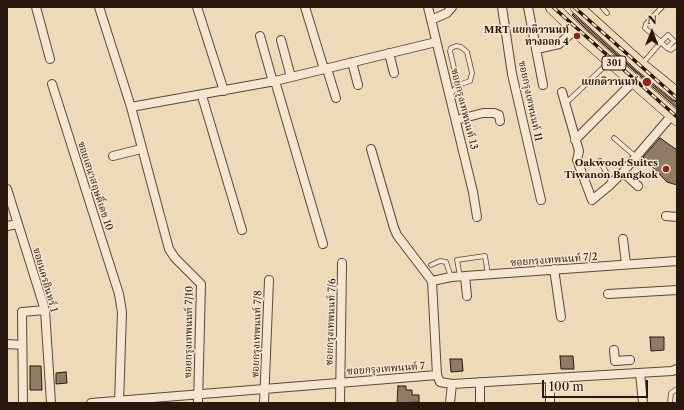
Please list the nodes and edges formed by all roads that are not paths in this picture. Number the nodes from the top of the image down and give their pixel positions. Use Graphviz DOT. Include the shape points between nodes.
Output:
graph roads {
  1 [pos="36,7"];
  2 [pos="99,7"];
  3 [pos="197,7"];
  4 [pos="306,7"];
  5 [pos="428,7"];
  6 [pos="452,7"];
  7 [pos="502,7"];
  8 [pos="528,7"];
  9 [pos="552,7"];
  10 [pos="577,7"];
  11 [pos="602,7"];
  12 [pos="662,7"];
  13 [pos="607,12"];
  14 [pos="431,20"];
  15 [pos="576,29"];
  16 [pos="260,36"];
  17 [pos="281,40"];
  18 [pos="436,42"];
  19 [pos="661,42"];
  20 [pos="677,45"];
  21 [pos="668,48"];
  22 [pos="537,49"];
  23 [pos="390,53"];
  24 [pos="50,59"];
  25 [pos="610,60"];
  26 [pos="352,62"];
  27 [pos="641,65"];
  28 [pos="326,69"];
  29 [pos="394,73"];
  30 [pos="291,78"];
  31 [pos="634,81"];
  32 [pos="274,82"];
  33 [pos="52,84"];
  34 [pos="358,85"];
  35 [pos="458,85"];
  36 [pos="543,85"];
  37 [pos="224,91"];
  38 [pos="562,92"];
  39 [pos="677,94"];
  40 [pos="450,95"];
  41 [pos="202,96"];
  42 [pos="336,98"];
  43 [pos="566,103"];
  44 [pos="131,107"];
  45 [pos="675,117"];
  46 [pos="456,120"];
  47 [pos="500,121"];
  48 [pos="614,138"];
  49 [pos="575,140"];
  50 [pos="141,149"];
  51 [pos="371,149"];
  52 [pos="113,156"];
  53 [pos="636,157"];
  54 [pos="600,161"];
  55 [pos="623,172"];
  56 [pos="612,183"];
  57 [pos="638,186"];
  58 [pos="7,189"];
  59 [pos="541,200"];
  60 [pos="477,216"];
  61 [pos="666,216"];
  62 [pos="677,217"];
  63 [pos="18,224"];
  64 [pos="7,226"];
  65 [pos="242,230"];
  66 [pos="623,239"];
  67 [pos="323,244"];
  68 [pos="677,261"];
  69 [pos="342,263"];
  70 [pos="626,264"];
  71 [pos="431,265"];
  72 [pos="554,269"];
  73 [pos="488,274"];
  74 [pos="462,276"];
  75 [pos="451,277"];
  76 [pos="269,280"];
  77 [pos="432,281"];
  78 [pos="677,290"];
  79 [pos="608,294"];
  80 [pos="467,296"];
  81 [pos="45,310"];
  82 [pos="561,317"];
  83 [pos="7,344"];
  84 [pos="22,345"];
  85 [pos="614,350"];
  86 [pos="630,360"];
  87 [pos="615,361"];
  88 [pos="676,371"];
  89 [pos="640,373"];
  90 [pos="616,374"];
  91 [pos="437,376"];
  92 [pos="550,378"];
  93 [pos="340,382"];
  94 [pos="480,382"];
  95 [pos="452,384"];
  96 [pos="265,389"];
  97 [pos="677,389"];
  98 [pos="198,393"];
  99 [pos="119,402"];
  100 [pos="23,403"];
  101 [pos="51,403"];
  102 [pos="91,403"];
  103 [pos="198,403"];
  104 [pos="264,403"];
  105 [pos="340,403"];
  106 [pos="450,403"];
  107 [pos="480,403"];
  108 [pos="550,403"];
  109 [pos="643,403"];
  110 [pos="670,403"];
  1 -- 24 [label="street"];
  2 -- 44 [label="street, ซอยกรุงเทพนนท์ 7/10"];
  3 -- 37 [label="street"];
  4 -- 28 [label="street"];
  5 -- 14 [label="street, ซอยกรุงเทพนนท์ 13"];
  6 -- 14 [label="street" via="447,14"];
  7 -- 59 [label="street, ซอยกรุงเทพนนท์ 11" via="512,74"];
  8 -- 22 [label="street"];
  9 -- 15 [label="main road, 301"];
  10 -- 27 [label="main road, 301"];
  11 -- 13 [label="lane"];
  12 -- 19 [label="lane" via="645,26"];
  14 -- 18 [label="street, ซอยกรุงเทพนนท์ 13"];
  15 -- 22 [label="street" via="559,44"];
  15 -- 25 [label="main road, 301"];
  16 -- 32 [label="street"];
  17 -- 30 [label="street"];
  18 -- 23 [label="street"];
  18 -- 40 [label="street, ซอยกรุงเทพนนท์ 13"];
  19 -- 21 [label="lane"];
  19 -- 21 [label="lane" via="668,35 674,40"];
  19 -- 27 [label="lane"];
  20 -- 21 [label="lane" via="672,50"];
  22 -- 36 [label="street"];
  23 -- 26 [label="street"];
  23 -- 29 [label="street"];
  25 -- 31 [label="main road, 301"];
  25 -- 43 [label="lane"];
  26 -- 28 [label="street"];
  26 -- 34 [label="street"];
  27 -- 39 [label="main road, 301"];
  28 -- 30 [label="street"];
  28 -- 42 [label="street"];
  30 -- 32 [label="street"];
  31 -- 45 [label="main road, 301"];
  31 -- 49 [label="street"];
  32 -- 37 [label="street"];
  32 -- 67 [label="street"];
  33 -- 99 [label="street, ซอยเสนาสฤษดิ์เดช 10" via="119,294 122,312"];
  35 -- 35 [label="lane" via="450,57 451,48 456,46 467,52 472,72 470,81"];
  35 -- 40 [label="lane"];
  37 -- 41 [label="street"];
  38 -- 43 [label="street"];
  40 -- 46 [label="street, ซอยกรุงเทพนนท์ 13"];
  41 -- 44 [label="street"];
  41 -- 65 [label="street"];
  43 -- 49 [label="street"];
  44 -- 50 [label="street, ซอยกรุงเทพนนท์ 7/10"];
  45 -- 53 [label="street"];
  46 -- 47 [label="street" via="494,113"];
  46 -- 60 [label="street, ซอยกรุงเทพนนท์ 13"];
  48 -- 53 [label="lane"];
  49 -- 56 [label="street" via="579,151 577,160 592,200"];
  50 -- 52 [label="street"];
  50 -- 98 [label="street, ซอยกรุงเทพนนท์ 7/10" via="168,249 201,284"];
  51 -- 77 [label="street" via="397,235"];
  53 -- 55 [label="street"];
  54 -- 56 [label="lane"];
  55 -- 56 [label="street"];
  55 -- 57 [label="street"];
  58 -- 63 [label="street, ซอยนครอินทร์ 1"];
  61 -- 62 [label="street"];
  63 -- 64 [label="street"];
  63 -- 81 [label="street, ซอยนครอินทร์ 1"];
  66 -- 70 [label="street"];
  68 -- 70 [label="street, ซอยกรุงเทพนนท์ 7/2"];
  69 -- 93 [label="street, ซอยกรุงเทพนนท์ 7/6"];
  70 -- 72 [label="street, ซอยกรุงเทพนนท์ 7/2"];
  71 -- 75 [label="lane" via="440,261 446,262"];
  72 -- 73 [label="street, ซอยกรุงเทพนนท์ 7/2"];
  72 -- 82 [label="street"];
  73 -- 74 [label="street, ซอยกรุงเทพนนท์ 7/2"];
  73 -- 74 [label="lane" via="485,256 457,260"];
  74 -- 75 [label="street, ซอยกรุงเทพนนท์ 7/2"];
  74 -- 80 [label="street"];
  75 -- 77 [label="street, ซอยกรุงเทพนนท์ 7/2"];
  76 -- 96 [label="street, ซอยกรุงเทพนนท์ 7/8"];
  77 -- 91 [label="street"];
  78 -- 79 [label="street"];
  81 -- 84 [label="street" via="23,311"];
  81 -- 101 [label="street, ซอยนครอินทร์ 1"];
  83 -- 84 [label="street"];
  84 -- 100 [label="street"];
  85 -- 87 [label="street"];
  86 -- 87 [label="street"];
  87 -- 90 [label="street"];
  88 -- 89 [label="street"];
  89 -- 90 [label="street"];
  89 -- 109 [label="street"];
  90 -- 92 [label="street"];
  91 -- 93 [label="street, ซอยกรุงเทพนนท์ 7"];
  91 -- 95 [label="street, ซอยกรุงเทพนนท์ 7" via="440,382"];
  92 -- 94 [label="street"];
  92 -- 108 [label="street"];
  93 -- 96 [label="street, ซอยกรุงเทพนนท์ 7"];
  93 -- 105 [label="street, ซอยกรุงเทพนนท์ 7/6"];
  94 -- 95 [label="street"];
  94 -- 107 [label="street"];
  95 -- 106 [label="street"];
  96 -- 98 [label="street, ซอยกรุงเทพนนท์ 7"];
  96 -- 104 [label="street, ซอยกรุงเทพนนท์ 7/8"];
  97 -- 110 [label="lane" via="671,393"];
  98 -- 99 [label="street, ซอยกรุงเทพนนท์ 7"];
  98 -- 103 [label="street, ซอยกรุงเทพนนท์ 7/10"];
  99 -- 102 [label="street, ซอยกรุงเทพนนท์ 7"];
}
